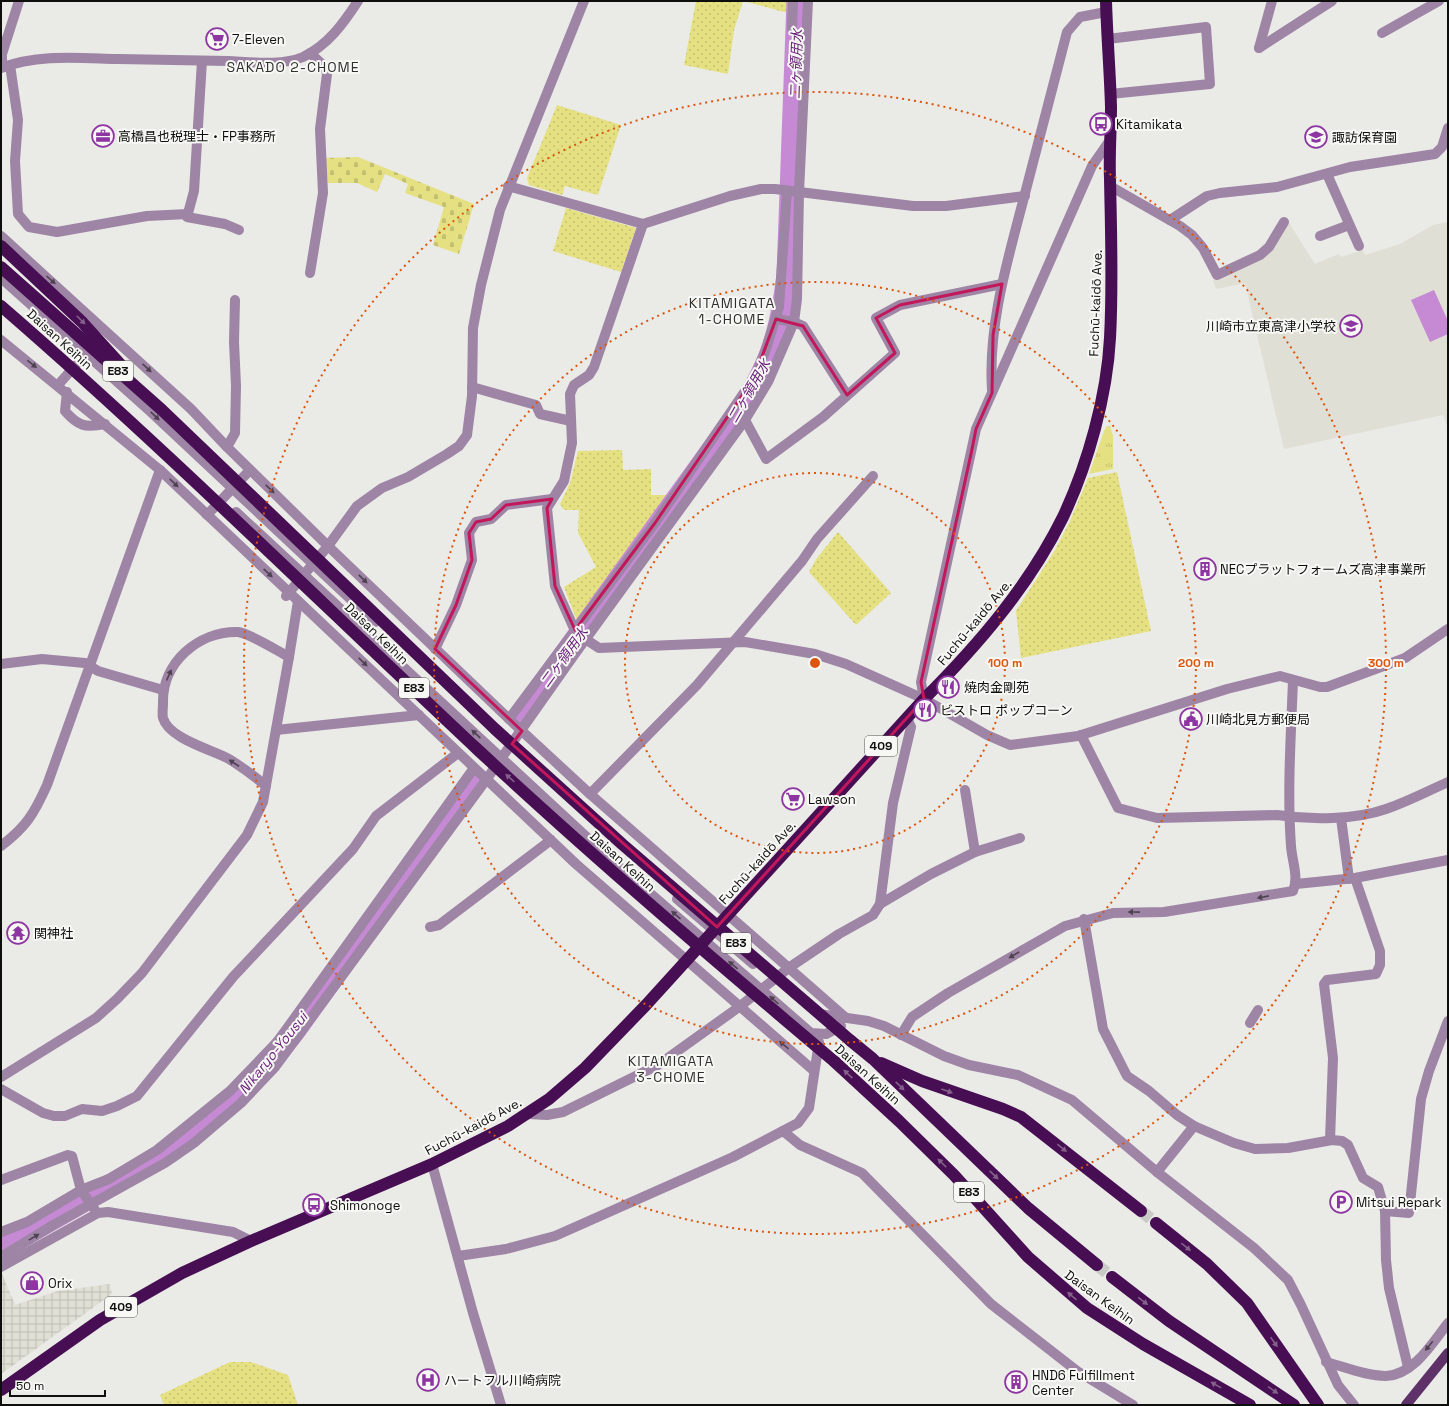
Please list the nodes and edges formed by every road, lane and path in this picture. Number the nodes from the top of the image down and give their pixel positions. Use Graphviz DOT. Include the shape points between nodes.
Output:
graph roads {
  1 [pos="20,1"];
  2 [pos="358,1"];
  3 [pos="584,1"];
  4 [pos="793,1"];
  5 [pos="808,1"];
  6 [pos="1272,1"];
  7 [pos="1332,1"];
  8 [pos="1439,1"];
  9 [pos="1106,6"];
  10 [pos="792,29"];
  11 [pos="1382,33"];
  12 [pos="1108,39"];
  13 [pos="310,53"];
  14 [pos="202,61"];
  15 [pos="4,67"];
  16 [pos="1110,94"];
  17 [pos="1448,128"];
  18 [pos="1110,140"];
  19 [pos="1327,174"];
  20 [pos="508,186"];
  21 [pos="1110,186"];
  22 [pos="792,191"];
  23 [pos="1024,196"];
  24 [pos="188,214"];
  25 [pos="1170,220"];
  26 [pos="1284,222"];
  27 [pos="643,224"];
  28 [pos="1349,225"];
  29 [pos="239,230"];
  30 [pos="1,236"];
  31 [pos="1320,236"];
  32 [pos="1,246"];
  33 [pos="1359,246"];
  34 [pos="1,267"];
  35 [pos="310,273"];
  36 [pos="1,278"];
  37 [pos="1002,284"];
  38 [pos="235,300"];
  39 [pos="1,301"];
  40 [pos="1,306"];
  41 [pos="1,309"];
  42 [pos="16,319"];
  43 [pos="776,319"];
  44 [pos="794,322"];
  45 [pos="106,331"];
  46 [pos="1,340"];
  47 [pos="85,354"];
  48 [pos="74,366"];
  49 [pos="58,385"];
  50 [pos="472,387"];
  51 [pos="67,392"];
  52 [pos="992,392"];
  53 [pos="847,395"];
  54 [pos="162,410"];
  55 [pos="745,420"];
  56 [pos="571,421"];
  57 [pos="105,424"];
  58 [pos="227,447"];
  59 [pos="160,470"];
  60 [pos="250,470"];
  61 [pos="873,476"];
  62 [pos="232,488"];
  63 [pos="222,499"];
  64 [pos="552,499"];
  65 [pos="207,515"];
  66 [pos="328,546"];
  67 [pos="286,596"];
  68 [pos="298,600"];
  69 [pos="1448,629"];
  70 [pos="580,635"];
  71 [pos="732,642"];
  72 [pos="435,649"];
  73 [pos="289,657"];
  74 [pos="1,664"];
  75 [pos="89,666"];
  76 [pos="1293,680"];
  77 [pos="163,690"];
  78 [pos="924,699"];
  79 [pos="419,715"];
  80 [pos="907,718"];
  81 [pos="509,719"];
  82 [pos="276,730"];
  83 [pos="522,731"];
  84 [pos="1082,735"];
  85 [pos="510,747"];
  86 [pos="458,753"];
  87 [pos="502,758"];
  88 [pos="474,768"];
  89 [pos="486,780"];
  90 [pos="1448,782"];
  91 [pos="266,786"];
  92 [pos="966,790"];
  93 [pos="590,794"];
  94 [pos="1290,817"];
  95 [pos="1341,818"];
  96 [pos="1020,838"];
  97 [pos="551,840"];
  98 [pos="1,846"];
  99 [pos="975,852"];
  100 [pos="1448,860"];
  101 [pos="1352,879"];
  102 [pos="1296,884"];
  103 [pos="880,904"];
  104 [pos="728,914"];
  105 [pos="1084,919"];
  106 [pos="430,927"];
  107 [pos="713,931"];
  108 [pos="705,941"];
  109 [pos="686,962"];
  110 [pos="790,968"];
  111 [pos="773,980"];
  112 [pos="762,989"];
  113 [pos="739,1007"];
  114 [pos="1258,1010"];
  115 [pos="849,1019"];
  116 [pos="1448,1021"];
  117 [pos="1250,1023"];
  118 [pos="820,1034"];
  119 [pos="901,1035"];
  120 [pos="873,1059"];
  121 [pos="814,1070"];
  122 [pos="1,1077"];
  123 [pos="1,1088"];
  124 [pos="528,1114"];
  125 [pos="1194,1126"];
  126 [pos="783,1131"];
  127 [pos="1330,1140"];
  128 [pos="432,1164"];
  129 [pos="1157,1172"];
  130 [pos="1,1180"];
  131 [pos="83,1192"];
  132 [pos="94,1207"];
  133 [pos="1141,1211"];
  134 [pos="1384,1212"];
  135 [pos="1156,1222"];
  136 [pos="1,1232"];
  137 [pos="251,1241"];
  138 [pos="458,1256"];
  139 [pos="1,1257"];
  140 [pos="1097,1265"];
  141 [pos="1,1267"];
  142 [pos="1112,1277"];
  143 [pos="1448,1323"];
  144 [pos="1448,1353"];
  145 [pos="1326,1362"];
  146 [pos="1408,1367"];
  147 [pos="1,1390"];
  148 [pos="501,1405"];
  149 [pos="1133,1405"];
  150 [pos="1250,1405"];
  151 [pos="1294,1405"];
  152 [pos="1318,1405"];
  153 [pos="1354,1405"];
  154 [pos="1406,1405"];
  1 -- 15 [label="street" via="2,54"];
  2 -- 13 [label="street" via="336,32 320,48"];
  3 -- 20 [label="street"];
  4 -- 10 [label="street"];
  5 -- 22 [label="street"];
  6 -- 7 [label="street" via="1259,48"];
  8 -- 11 [label="street"];
  9 -- 12 [label="highway, Fuchū-kaidō Ave. / 409"];
  9 -- 23 [label="street" via="1080,17 1067,32"];
  12 -- 16 [label="highway, Fuchū-kaidō Ave. / 409"];
  12 -- 16 [label="street" via="1206,27 1210,84"];
  13 -- 14 [label="street" via="275,62"];
  13 -- 35 [label="street" via="324,67 327,74 320,129 322,193"];
  14 -- 15 [label="street" via="64,58"];
  14 -- 24 [label="street" via="194,191"];
  15 -- 24 [label="street" via="18,120 15,161 18,214 29,227 57,232 147,216"];
  16 -- 18 [label="highway, Fuchū-kaidō Ave. / 409"];
  17 -- 19 [label="street" via="1442,147 1435,154 1350,167"];
  18 -- 21 [label="highway, Fuchū-kaidō Ave. / 409"];
  18 -- 52 [label="street" via="1092,166"];
  19 -- 25 [label="street" via="1277,187 1206,196"];
  19 -- 28 [label="street"];
  20 -- 27 [label="street"];
  20 -- 50 [label="street" via="493,237 473,328"];
  21 -- 25 [label="street"];
  21 -- 78 [label="highway, Fuchū-kaidō Ave. / 409" via="1111,295 1108,357 1098,416 1077,482 1064,515 1015,597 962,661"];
  22 -- 23 [label="street" via="913,206 978,203"];
  22 -- 27 [label="street" via="761,189 730,196"];
  22 -- 43 [label="street" via="780,307"];
  22 -- 44 [label="street" via="797,299"];
  23 -- 37 [label="street"];
  24 -- 29 [label="street" via="186,217 227,224"];
  25 -- 26 [label="street" via="1192,234 1203,248 1217,275 1260,255 1269,247"];
  27 -- 56 [label="street" via="594,367 574,385 570,394"];
  28 -- 31 [label="street"];
  28 -- 33 [label="street"];
  30 -- 45 [label="street, one-way"];
  32 -- 54 [label="highway, one-way, bridge" via="82,322"];
  34 -- 54 [label="highway, Daisan Keihin / E83, bridge"];
  36 -- 47 [label="street"];
  37 -- 52 [label="street" via="993,342"];
  37 -- 53 [label="street" via="900,305 876,318 895,353"];
  38 -- 58 [label="street" via="236,434"];
  39 -- 48 [label="street"];
  40 -- 42 [label="highway, Daisan Keihin / E83, bridge"];
  41 -- 42 [label="highway, bridge"];
  150 -- 42 [label="highway, Daisan Keihin / E83, one-way, bridge" via="1103,1320 1028,1257 954,1175 899,1121 485,756 152,442"];
  43 -- 44 [label="street"];
  43 -- 70 [label="street" via="766,352 754,378"];
  44 -- 53 [label="street" via="803,326"];
  44 -- 55 [label="street" via="768,382"];
  45 -- 47 [label="street"];
  45 -- 58 [label="street, one-way" via="191,409"];
  46 -- 49 [label="street, one-way"];
  47 -- 48 [label="street"];
  47 -- 62 [label="street, one-way"];
  48 -- 49 [label="street"];
  48 -- 63 [label="street"];
  49 -- 51 [label="street"];
  50 -- 56 [label="street" via="536,406 540,414"];
  50 -- 66 [label="street" via="470,423 466,436 459,446 408,477 382,488 357,506"];
  51 -- 57 [label="street"];
  51 -- 57 [label="street" via="65,411 75,422 90,427"];
  52 -- 78 [label="street" via="976,429 921,682"];
  53 -- 55 [label="street" via="823,417 766,458"];
  54 -- 120 [label="highway, Daisan Keihin / E83, bridge" via="495,729 634,854"];
  55 -- 70 [label="street"];
  56 -- 64 [label="street" via="572,443 564,480"];
  57 -- 59 [label="street"];
  58 -- 60 [label="street"];
  59 -- 65 [label="street, one-way"];
  59 -- 75 [label="street"];
  60 -- 62 [label="street"];
  60 -- 66 [label="street, one-way"];
  61 -- 71 [label="street"];
  62 -- 63 [label="street"];
  62 -- 85 [label="street"];
  63 -- 65 [label="street"];
  87 -- 63 [label="street, one-way"];
  64 -- 70 [label="street" via="547,508 555,586"];
  64 -- 72 [label="street" via="506,505 491,519 476,522 469,533 472,560 456,605"];
  65 -- 68 [label="street, one-way"];
  66 -- 67 [label="street"];
  66 -- 72 [label="street, one-way"];
  68 -- 73 [label="street"];
  68 -- 79 [label="street, one-way"];
  69 -- 76 [label="street" via="1405,658 1327,686 1320,687"];
  70 -- 71 [label="street" via="599,648"];
  70 -- 81 [label="street"];
  70 -- 83 [label="street"];
  71 -- 78 [label="street" via="815,654 846,664"];
  71 -- 93 [label="street" via="697,685"];
  72 -- 81 [label="street"];
  77 -- 73 [label="street, one-way" via="180,655 198,641 221,634 238,632"];
  73 -- 82 [label="street"];
  74 -- 75 [label="street" via="58,659 85,663"];
  75 -- 77 [label="street"];
  75 -- 98 [label="street" via="36,809 25,825"];
  76 -- 84 [label="street" via="1280,676 1227,689"];
  76 -- 94 [label="street"];
  91 -- 77 [label="street, one-way" via="227,758 187,741 170,728 163,719"];
  78 -- 80 [label="highway, Fuchū-kaidō Ave. / 409"];
  78 -- 84 [label="street" via="987,735 1010,745 1055,741"];
  79 -- 82 [label="street"];
  79 -- 86 [label="street"];
  80 -- 103 [label="street" via="911,727 893,803"];
  80 -- 104 [label="highway, Fuchū-kaidō Ave. / 409"];
  81 -- 83 [label="street"];
  82 -- 91 [label="street"];
  83 -- 85 [label="street"];
  83 -- 93 [label="street"];
  84 -- 94 [label="street" via="1118,808 1157,818 1266,815"];
  85 -- 87 [label="street"];
  85 -- 107 [label="street"];
  86 -- 88 [label="street"];
  86 -- 123 [label="street" via="376,816 353,849 233,976 137,1096 102,1111 82,1109 65,1116 54,1116 43,1113"];
  87 -- 89 [label="street"];
  108 -- 87 [label="street, one-way" via="606,855"];
  88 -- 89 [label="street"];
  88 -- 131 [label="street" via="294,1019 265,1055 230,1091 157,1150"];
  89 -- 97 [label="street"];
  89 -- 132 [label="street" via="242,1104 194,1143"];
  90 -- 95 [label="street" via="1386,810"];
  91 -- 122 [label="street" via="263,802 247,835 142,974 96,1018"];
  92 -- 99 [label="street"];
  93 -- 104 [label="street"];
  94 -- 95 [label="street"];
  94 -- 102 [label="street"];
  95 -- 101 [label="street"];
  96 -- 99 [label="street"];
  97 -- 106 [label="street" via="439,925"];
  97 -- 109 [label="street"];
  99 -- 103 [label="street"];
  100 -- 101 [label="street"];
  101 -- 102 [label="street"];
  101 -- 127 [label="street" via="1380,952 1380,965 1376,974 1327,980 1324,984 1333,1058"];
  102 -- 105 [label="street, one-way" via="1293,891 1238,902 1164,912 1113,913"];
  103 -- 110 [label="street" via="874,915 839,934"];
  104 -- 107 [label="highway, Fuchū-kaidō Ave. / 409"];
  104 -- 110 [label="street"];
  105 -- 119 [label="street, one-way" via="1064,926 948,993 912,1017"];
  105 -- 125 [label="street" via="1103,1029 1120,1066 1127,1076"];
  107 -- 108 [label="highway, Fuchū-kaidō Ave. / 409"];
  107 -- 111 [label="street"];
  108 -- 109 [label="highway, Fuchū-kaidō Ave. / 409"];
  112 -- 108 [label="street, one-way"];
  109 -- 113 [label="street"];
  109 -- 124 [label="highway, Fuchū-kaidō Ave. / 409" via="585,1068"];
  110 -- 111 [label="street"];
  110 -- 115 [label="street"];
  111 -- 112 [label="street"];
  111 -- 115 [label="street" via="810,1013"];
  112 -- 113 [label="street"];
  118 -- 112 [label="street, one-way" via="811,1033"];
  121 -- 113 [label="street, one-way"];
  113 -- 124 [label="street" via="652,1068 563,1112 547,1115"];
  114 -- 117 [label="street"];
  115 -- 118 [label="street" via="826,1034"];
  115 -- 119 [label="street" via="884,1026"];
  116 -- 134 [label="street" via="1421,1099 1409,1213"];
  118 -- 121 [label="street"];
  119 -- 129 [label="street" via="944,1056 969,1065 1018,1075 1072,1100"];
  120 -- 133 [label="highway, one-way" via="922,1081 1021,1117"];
  120 -- 140 [label="highway, Daisan Keihin / E83, one-way" via="1028,1208"];
  121 -- 126 [label="street" via="809,1108 798,1123"];
  124 -- 128 [label="highway, Fuchū-kaidō Ave. / 409"];
  125 -- 127 [label="street" via="1234,1143 1255,1148 1288,1148"];
  125 -- 129 [label="street"];
  126 -- 138 [label="street" via="733,1157 555,1236 506,1249"];
  126 -- 149 [label="street" via="800,1145 862,1173 991,1304 1076,1371"];
  127 -- 134 [label="street" via="1342,1141 1348,1145 1363,1178 1378,1187"];
  128 -- 137 [label="highway, Fuchū-kaidō Ave. / 409"];
  128 -- 138 [label="street"];
  129 -- 145 [label="street" via="1254,1248 1288,1280"];
  130 -- 131 [label="street" via="68,1155 72,1156"];
  131 -- 132 [label="street"];
  131 -- 136 [label="street" via="27,1222"];
  132 -- 137 [label="street" via="108,1212 232,1232"];
  139 -- 132 [label="street, one-way" via="53,1225"];
  132 -- 141 [label="street"];
  134 -- 146 [label="street" via="1389,1288"];
  135 -- 152 [label="highway, one-way" via="1207,1264 1247,1303"];
  137 -- 147 [label="highway, Fuchū-kaidō Ave. / 409" via="140,1295"];
  138 -- 148 [label="street"];
  142 -- 151 [label="highway, Daisan Keihin, one-way" via="1169,1321"];
  143 -- 146 [label="street, one-way" via="1420,1358"];
  144 -- 154 [label="main road"];
  145 -- 146 [label="street" via="1387,1376"];
  145 -- 153 [label="street" via="1338,1385"];
}
